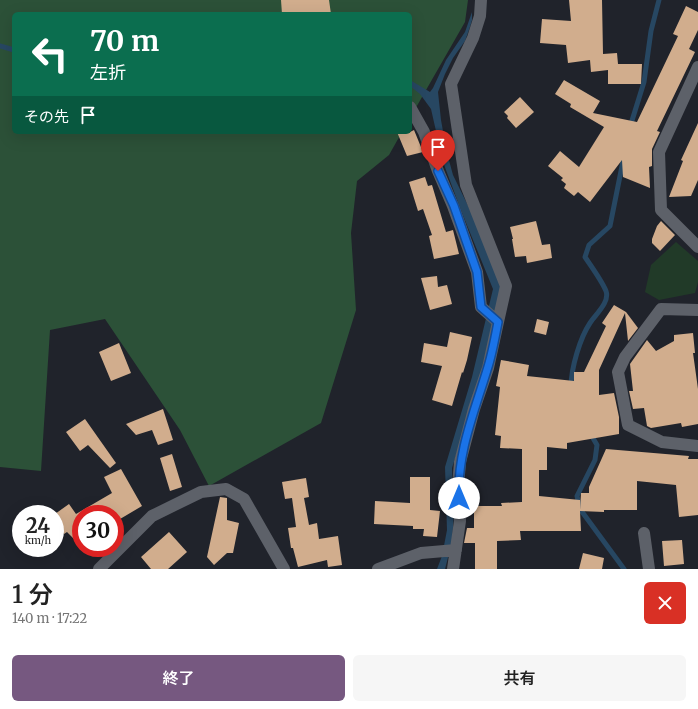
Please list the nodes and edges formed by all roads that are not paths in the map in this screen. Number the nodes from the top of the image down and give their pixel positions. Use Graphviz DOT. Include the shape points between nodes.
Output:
graph roads {
  1 [pos="481,0"];
  2 [pos="698,67"];
  3 [pos="412,111"];
  4 [pos="698,247"];
  5 [pos="698,310"];
  6 [pos="498,322"];
  7 [pos="698,446"];
  8 [pos="644,533"];
  9 [pos="456,550"];
  10 [pos="99,569"];
  11 [pos="284,569"];
  12 [pos="378,569"];
  13 [pos="453,569"];
  14 [pos="649,569"];
  1 -- 6 [label="street" via="474,38 451,84 466,185 506,286"];
  2 -- 4 [label="street" via="659,152 661,210"];
  3 -- 6 [label="street" via="424,132 454,206 477,272 481,307"];
  5 -- 7 [label="street" via="661,308 625,357 618,372 628,426 662,442"];
  6 -- 9 [label="street" via="488,368 460,462 460,521"];
  8 -- 14 [label="street"];
  9 -- 12 [label="street" via="421,553"];
  9 -- 13 [label="street"];
  10 -- 11 [label="street" via="152,516 201,492 226,489 244,499"];
}
